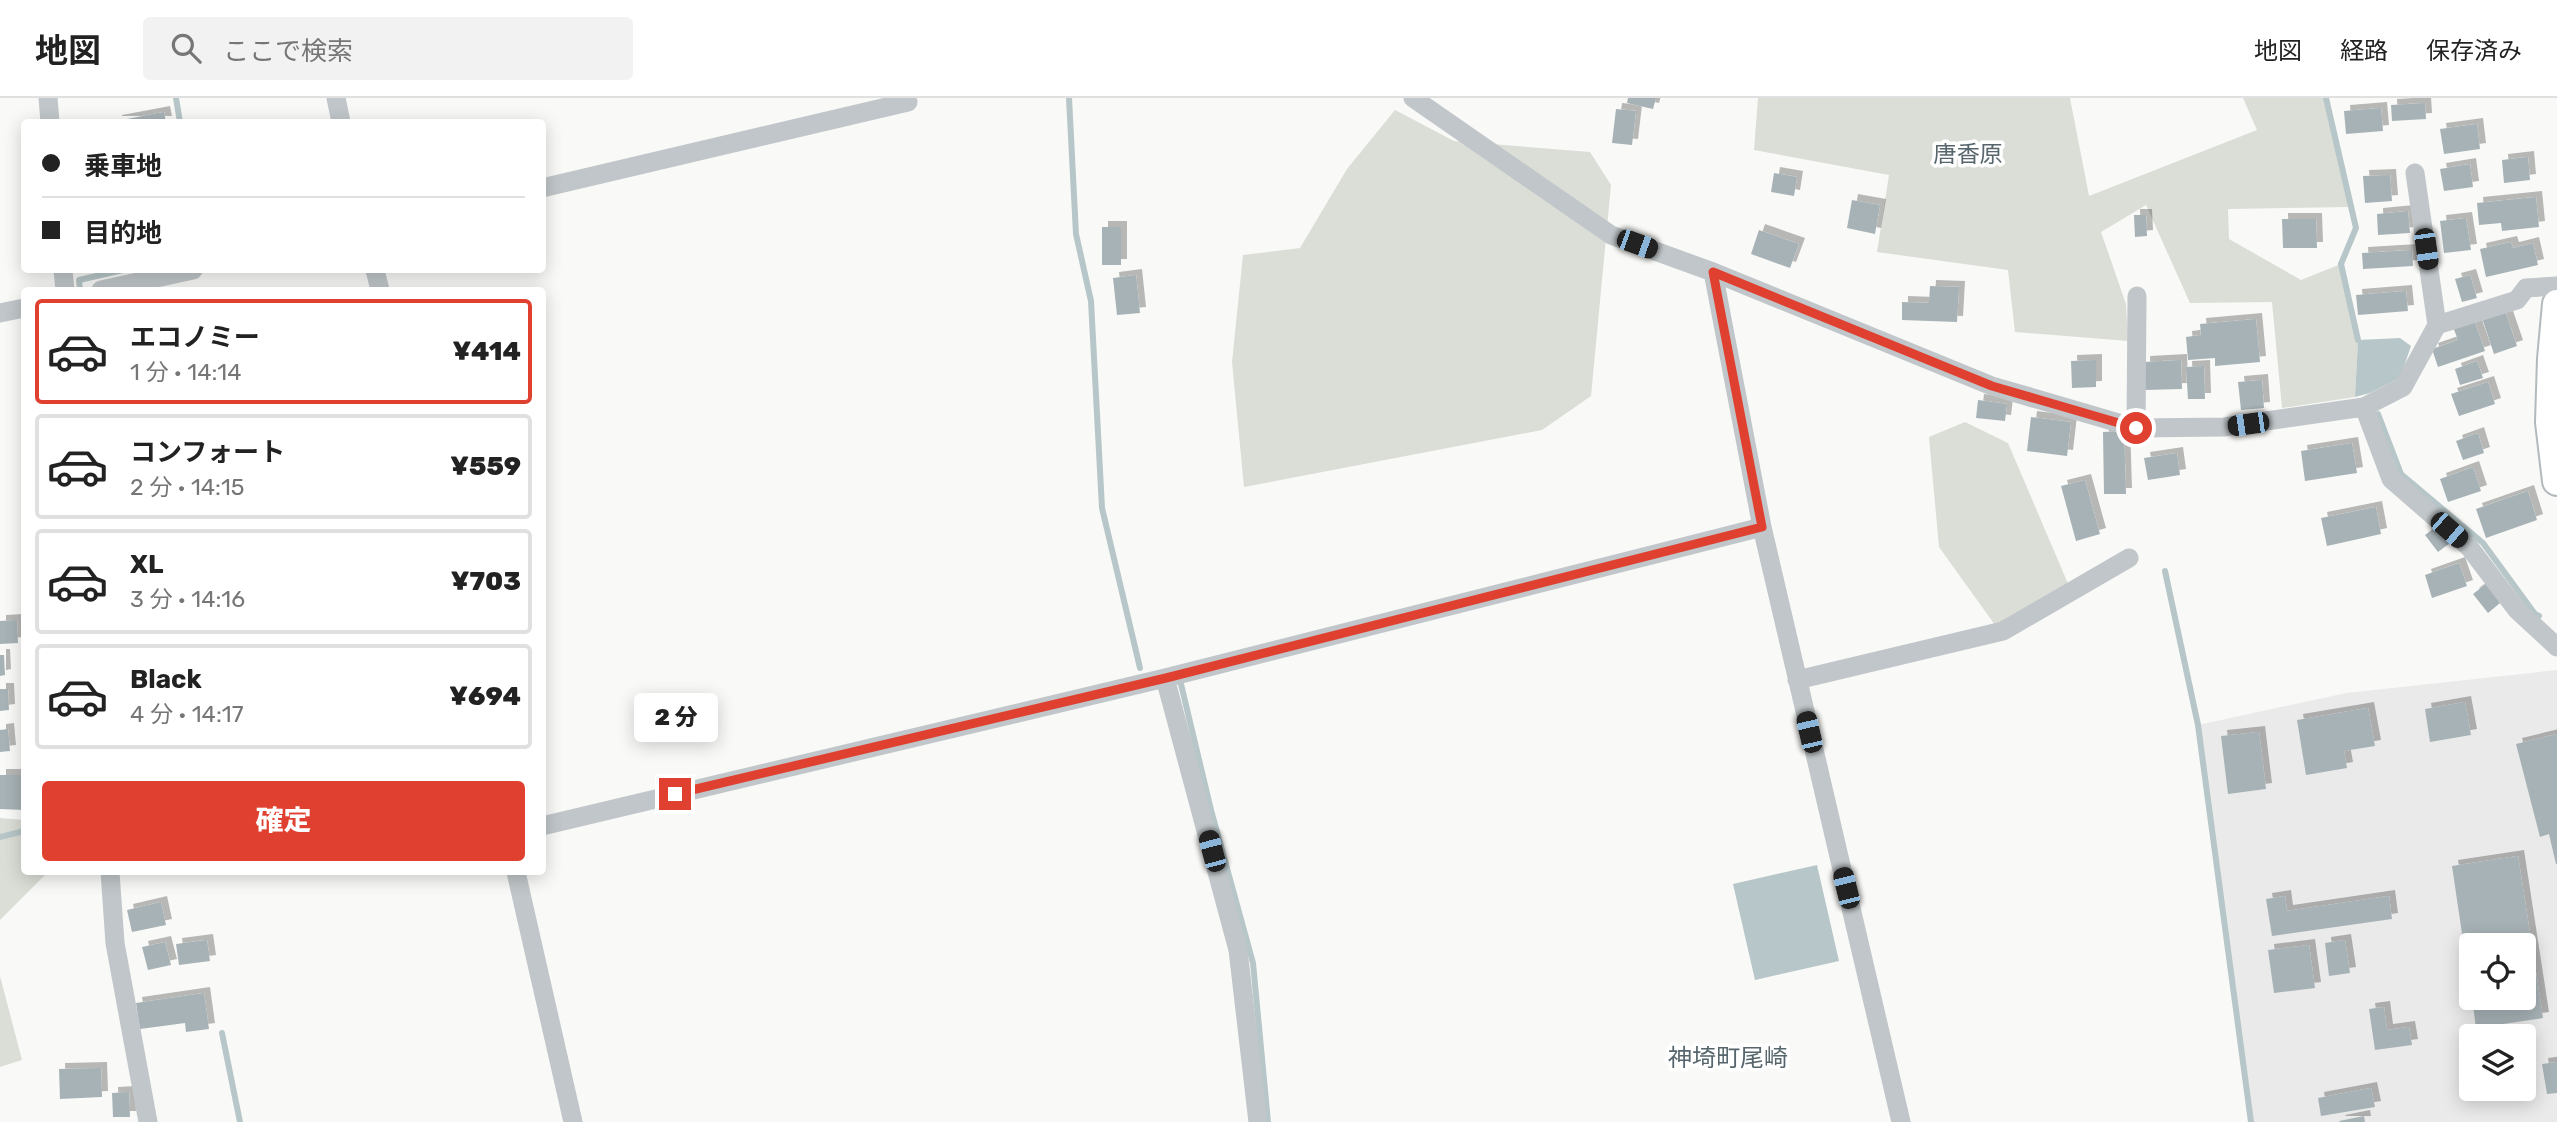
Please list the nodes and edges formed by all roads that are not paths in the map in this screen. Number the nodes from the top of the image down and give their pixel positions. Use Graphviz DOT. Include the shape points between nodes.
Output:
graph roads {
  1 [pos="48,98"];
  2 [pos="336,98"];
  3 [pos="907,98"];
  4 [pos="1413,98"];
  5 [pos="50,119"];
  6 [pos="340,119"];
  7 [pos="2416,173"];
  8 [pos="546,187"];
  9 [pos="1713,272"];
  10 [pos="179,273"];
  11 [pos="2557,286"];
  12 [pos="115,287"];
  13 [pos="2137,296"];
  14 [pos="2557,304"];
  15 [pos="21,309"];
  16 [pos="0,313"];
  17 [pos="2437,325"];
  18 [pos="2364,407"];
  19 [pos="2136,428"];
  20 [pos="2557,481"];
  21 [pos="1762,527"];
  22 [pos="2129,558"];
  23 [pos="2557,647"];
  24 [pos="1166,678"];
  25 [pos="1797,680"];
  26 [pos="546,825"];
  27 [pos="110,875"];
  28 [pos="517,875"];
  29 [pos="148,1122"];
  30 [pos="573,1122"];
  31 [pos="1258,1122"];
  32 [pos="1901,1122"];
  1 -- 5 [label="street"];
  2 -- 6 [label="street"];
  3 -- 8 [label="street" via="908,102"];
  4 -- 9 [label="street" via="1611,235"];
  7 -- 17 [label="street"];
  9 -- 19 [label="street" via="1992,386"];
  9 -- 21 [label="street"];
  10 -- 12 [label="street"];
  11 -- 17 [label="street" via="2526,288 2517,300"];
  13 -- 19 [label="street"];
  14 -- 20 [label="street" via="2550,422"];
  15 -- 16 [label="street"];
  17 -- 18 [label="street" via="2403,387"];
  18 -- 19 [label="street" via="2224,427"];
  18 -- 23 [label="street" via="2391,479 2469,547 2517,610"];
  21 -- 24 [label="street"];
  21 -- 25 [label="street"];
  22 -- 25 [label="street" via="2003,631"];
  24 -- 26 [label="street"];
  24 -- 31 [label="street" via="1238,950"];
  25 -- 32 [label="street"];
  27 -- 29 [label="street" via="115,943"];
  28 -- 30 [label="street"];
}
